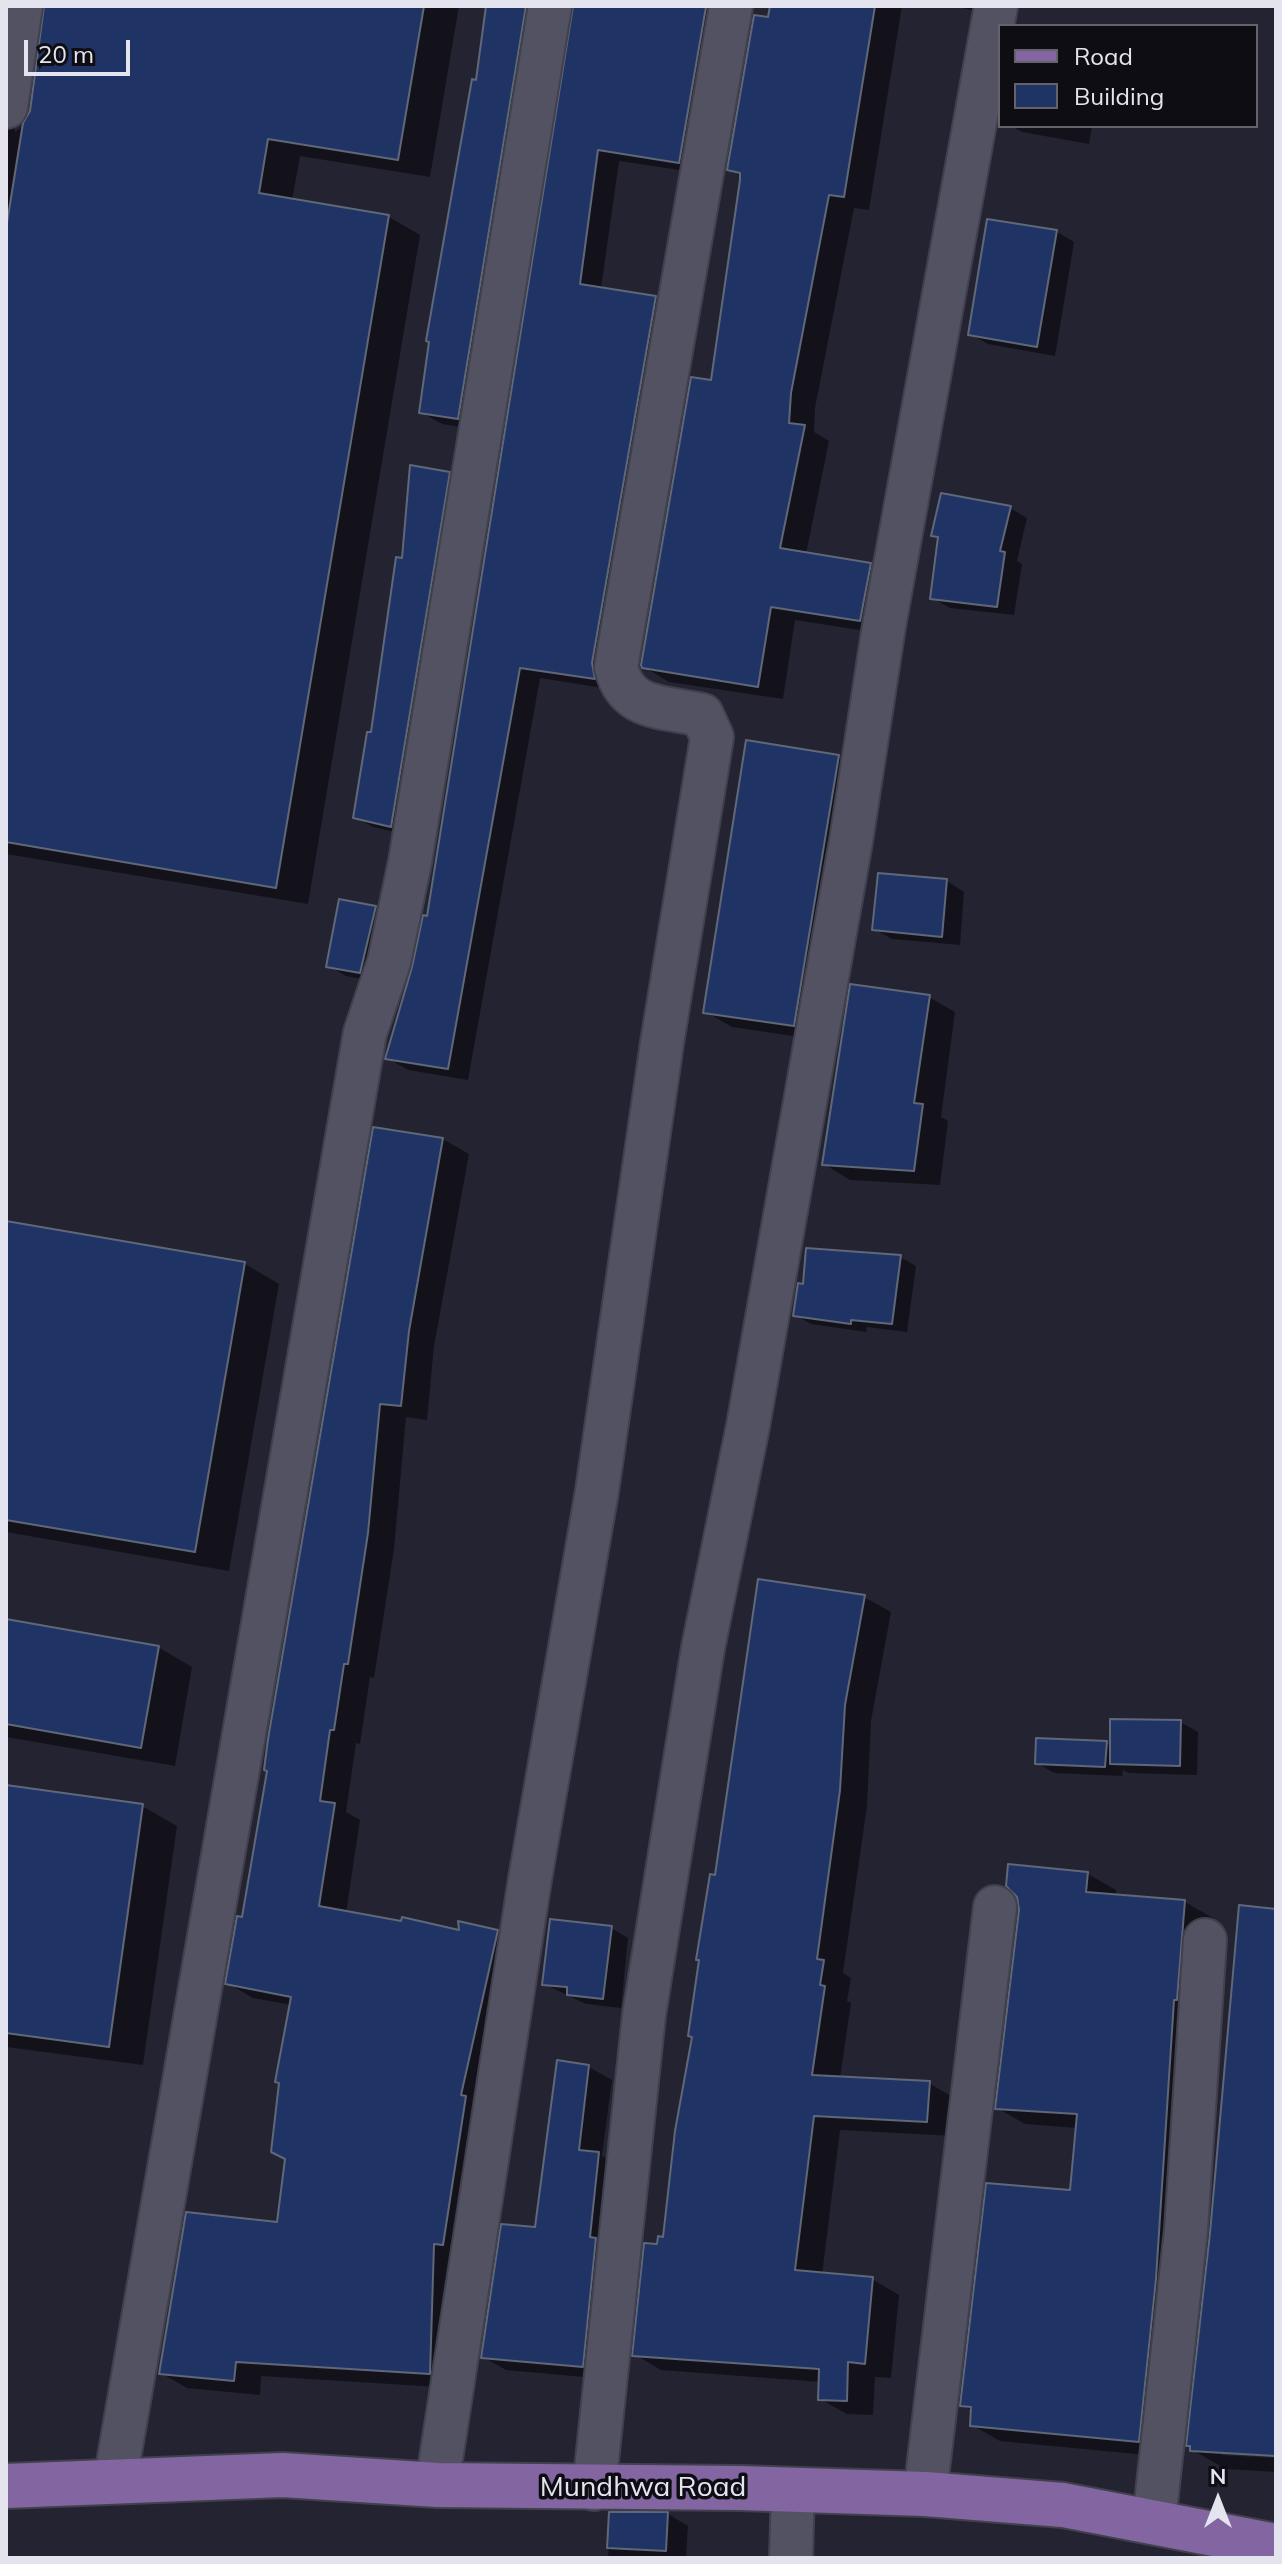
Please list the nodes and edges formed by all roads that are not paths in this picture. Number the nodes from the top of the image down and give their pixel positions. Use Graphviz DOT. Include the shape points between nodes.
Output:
graph roads {
  1 [pos="21,6"];
  2 [pos="550,6"];
  3 [pos="731,6"];
  4 [pos="996,6"];
  5 [pos="6,107"];
  6 [pos="995,1907"];
  7 [pos="1205,1940"];
  8 [pos="115,2481"];
  9 [pos="437,2485"];
  10 [pos="6,2486"];
  11 [pos="594,2489"];
  12 [pos="793,2489"];
  13 [pos="925,2494"];
  14 [pos="1154,2521"];
  15 [pos="1219,2546"];
  16 [pos="1276,2546"];
  17 [pos="791,2558"];
  1 -- 5 [label="street"];
  2 -- 8 [label="street" via="410,862 389,962 365,1033"];
  3 -- 9 [label="street" via="616,667 621,688 636,701 702,715 712,737"];
  4 -- 11 [label="street" via="748,1426 703,1648 644,2015"];
  6 -- 13 [label="street"];
  7 -- 14 [label="street" via="1186,2230"];
  8 -- 9 [label="main road, Mundhwa Road" via="283,2475"];
  8 -- 10 [label="main road, Mundhwa Road"];
  9 -- 11 [label="main road, Mundhwa Road"];
  11 -- 12 [label="main road, Mundhwa Road"];
  12 -- 13 [label="main road, Mundhwa Road"];
  12 -- 17 [label="street"];
  13 -- 14 [label="main road, Mundhwa Road" via="1063,2505"];
  14 -- 15 [label="main road, Mundhwa Road"];
  15 -- 16 [label="main road, Mundhwa Road"];
}
